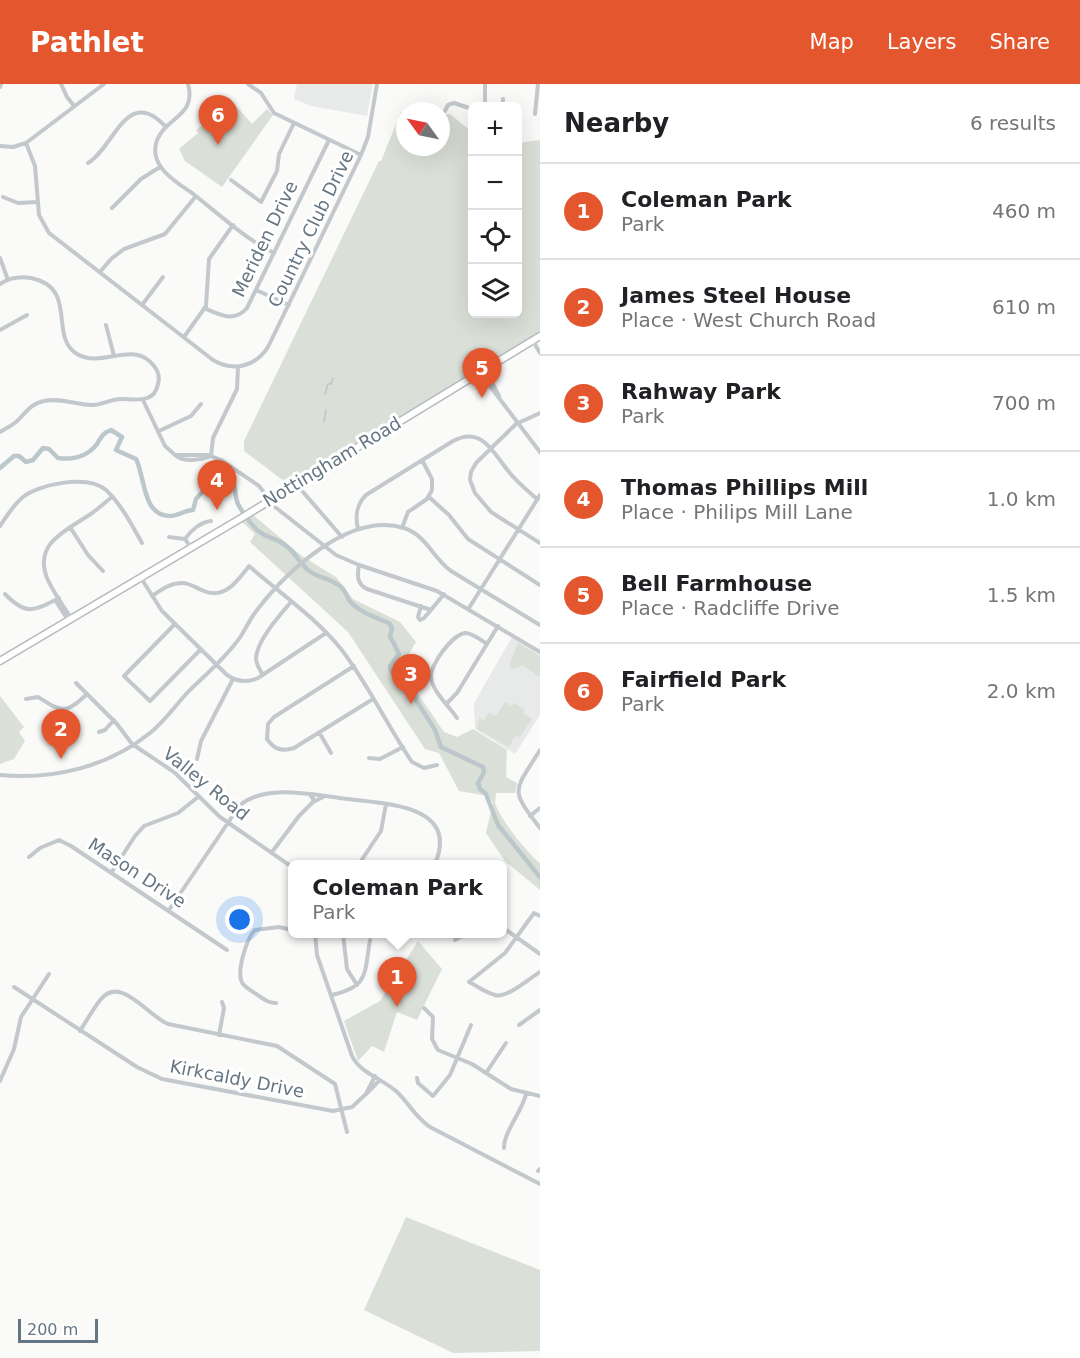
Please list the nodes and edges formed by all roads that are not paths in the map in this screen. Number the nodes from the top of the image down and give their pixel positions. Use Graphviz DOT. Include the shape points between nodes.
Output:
graph roads {
  1 [pos="61,84"];
  2 [pos="104,84"];
  3 [pos="189,84"];
  4 [pos="248,84"];
  5 [pos="377,84"];
  6 [pos="485,84"];
  7 [pos="538,84"];
  8 [pos="503,99"];
  9 [pos="485,102"];
  10 [pos="503,102"];
  11 [pos="450,104"];
  12 [pos="74,106"];
  13 [pos="468,108"];
  14 [pos="535,114"];
  15 [pos="294,123"];
  16 [pos="166,127"];
  17 [pos="329,140"];
  18 [pos="26,143"];
  19 [pos="0,146"];
  20 [pos="362,155"];
  21 [pos="88,163"];
  22 [pos="160,166"];
  23 [pos="231,180"];
  24 [pos="196,196"];
  25 [pos="3,197"];
  26 [pos="38,202"];
  27 [pos="112,208"];
  28 [pos="233,225"];
  29 [pos="274,253"];
  30 [pos="0,258"];
  31 [pos="100,272"];
  32 [pos="163,278"];
  33 [pos="9,280"];
  34 [pos="0,284"];
  35 [pos="256,290"];
  36 [pos="142,305"];
  37 [pos="289,305"];
  38 [pos="204,309"];
  39 [pos="27,315"];
  40 [pos="106,325"];
  41 [pos="0,330"];
  42 [pos="540,336"];
  43 [pos="184,338"];
  44 [pos="532,340"];
  45 [pos="540,353"];
  46 [pos="114,356"];
  47 [pos="238,366"];
  48 [pos="483,370"];
  49 [pos="143,400"];
  50 [pos="201,404"];
  51 [pos="540,413"];
  52 [pos="518,422"];
  53 [pos="159,431"];
  54 [pos="0,432"];
  55 [pos="491,448"];
  56 [pos="540,452"];
  57 [pos="211,456"];
  58 [pos="422,460"];
  59 [pos="297,484"];
  60 [pos="112,497"];
  61 [pos="429,497"];
  62 [pos="538,497"];
  63 [pos="270,500"];
  64 [pos="212,521"];
  65 [pos="0,526"];
  66 [pos="70,527"];
  67 [pos="402,528"];
  68 [pos="358,529"];
  69 [pos="517,530"];
  70 [pos="169,537"];
  71 [pos="342,537"];
  72 [pos="185,539"];
  73 [pos="142,543"];
  74 [pos="540,543"];
  75 [pos="324,547"];
  76 [pos="191,548"];
  77 [pos="499,560"];
  78 [pos="359,565"];
  79 [pos="103,571"];
  80 [pos="141,578"];
  81 [pos="540,585"];
  82 [pos="275,588"];
  83 [pos="481,589"];
  84 [pos="5,594"];
  85 [pos="444,594"];
  86 [pos="152,596"];
  87 [pos="59,598"];
  88 [pos="291,602"];
  89 [pos="422,606"];
  90 [pos="469,608"];
  91 [pos="431,610"];
  92 [pos="69,619"];
  93 [pos="175,624"];
  94 [pos="498,626"];
  95 [pos="540,626"];
  96 [pos="326,633"];
  97 [pos="487,644"];
  98 [pos="201,650"];
  99 [pos="540,652"];
  100 [pos="0,661"];
  101 [pos="216,664"];
  102 [pos="354,666"];
  103 [pos="263,675"];
  104 [pos="233,679"];
  105 [pos="75,683"];
  106 [pos="87,694"];
  107 [pos="26,699"];
  108 [pos="373,699"];
  109 [pos="446,704"];
  110 [pos="457,717"];
  111 [pos="114,720"];
  112 [pos="99,732"];
  113 [pos="319,732"];
  114 [pos="132,744"];
  115 [pos="403,747"];
  116 [pos="540,750"];
  117 [pos="331,753"];
  118 [pos="369,758"];
  119 [pos="197,759"];
  120 [pos="437,765"];
  121 [pos="0,775"];
  122 [pos="310,795"];
  123 [pos="324,796"];
  124 [pos="198,797"];
  125 [pos="313,802"];
  126 [pos="386,804"];
  127 [pos="540,808"];
  128 [pos="530,816"];
  129 [pos="228,823"];
  130 [pos="540,828"];
  131 [pos="272,852"];
  132 [pos="30,857"];
  133 [pos="362,860"];
  134 [pos="436,860"];
  135 [pos="288,864"];
  136 [pos="111,873"];
  137 [pos="169,910"];
  138 [pos="538,915"];
  139 [pos="288,929"];
  140 [pos="507,931"];
  141 [pos="315,938"];
  142 [pos="344,938"];
  143 [pos="458,938"];
  144 [pos="516,938"];
  145 [pos="370,940"];
  146 [pos="455,940"];
  147 [pos="227,950"];
  148 [pos="540,954"];
  149 [pos="540,972"];
  150 [pos="49,974"];
  151 [pos="357,985"];
  152 [pos="14,987"];
  153 [pos="332,995"];
  154 [pos="33,999"];
  155 [pos="222,1002"];
  156 [pos="276,1003"];
  157 [pos="424,1008"];
  158 [pos="540,1010"];
  159 [pos="471,1025"];
  160 [pos="519,1025"];
  161 [pos="80,1031"];
  162 [pos="219,1035"];
  163 [pos="506,1043"];
  164 [pos="458,1058"];
  165 [pos="486,1073"];
  166 [pos="375,1076"];
  167 [pos="417,1078"];
  168 [pos="380,1080"];
  169 [pos="0,1081"];
  170 [pos="366,1094"];
  171 [pos="526,1094"];
  172 [pos="540,1096"];
  173 [pos="342,1110"];
  174 [pos="347,1132"];
  175 [pos="504,1148"];
  176 [pos="540,1184"];
  1 -- 12 [label="street"];
  2 -- 12 [label="street"];
  3 -- 16 [label="street" via="187,106"];
  4 -- 15 [label="street" via="261,93 271,110"];
  5 -- 20 [label="street, Country Club Drive"];
  6 -- 9 [label="street"];
  7 -- 14 [label="street"];
  8 -- 10 [label="street"];
  11 -- 13 [label="street"];
  12 -- 18 [label="street"];
  15 -- 17 [label="street"];
  15 -- 23 [label="street" via="279,154 278,171 261,202"];
  16 -- 21 [label="street" via="149,114 129,116"];
  16 -- 22 [label="street" via="156,145"];
  17 -- 20 [label="street"];
  17 -- 29 [label="street, Meriden Drive"];
  18 -- 19 [label="street"];
  18 -- 26 [label="street" via="35,166"];
  20 -- 37 [label="street, Country Club Drive"];
  22 -- 24 [label="street"];
  22 -- 27 [label="street"];
  24 -- 28 [label="street"];
  24 -- 31 [label="street" via="165,234 124,249"];
  25 -- 26 [label="street" via="18,203"];
  26 -- 31 [label="street" via="47,231"];
  28 -- 29 [label="street"];
  28 -- 38 [label="street" via="209,259"];
  29 -- 35 [label="street, Meriden Drive"];
  30 -- 33 [label="street"];
  31 -- 36 [label="street"];
  32 -- 36 [label="street"];
  33 -- 34 [label="street"];
  33 -- 46 [label="street" via="35,279 52,291 61,307 64,338 77,354 92,358"];
  35 -- 37 [label="street"];
  35 -- 38 [label="street, Meriden Drive" via="247,308 237,316 225,317"];
  36 -- 43 [label="street"];
  37 -- 47 [label="street, Country Club Drive" via="264,354 252,363"];
  38 -- 43 [label="street"];
  39 -- 41 [label="street"];
  40 -- 46 [label="street"];
  42 -- 44 [label="main road, Nottingham Road"];
  43 -- 47 [label="street" via="216,362"];
  44 -- 45 [label="street"];
  44 -- 48 [label="main road, Nottingham Road"];
  46 -- 49 [label="street" via="138,355 156,369 157,388"];
  47 -- 57 [label="street" via="237,389 213,438"];
  48 -- 52 [label="street"];
  48 -- 59 [label="main road, Nottingham Road"];
  49 -- 53 [label="street"];
  49 -- 54 [label="street" via="121,399 93,405 42,401"];
  50 -- 53 [label="street" via="191,416"];
  51 -- 52 [label="street"];
  52 -- 55 [label="street"];
  52 -- 56 [label="street"];
  53 -- 57 [label="street" via="165,446 177,458"];
  55 -- 58 [label="street" via="479,439 465,436"];
  55 -- 62 [label="street" via="513,476"];
  55 -- 69 [label="street" via="474,466 470,483 491,512"];
  57 -- 63 [label="street" via="259,486"];
  58 -- 61 [label="street" via="433,482"];
  58 -- 68 [label="street" via="363,498 357,512"];
  59 -- 63 [label="main road, Nottingham Road"];
  59 -- 71 [label="street"];
  60 -- 65 [label="street" via="88,482 46,486 17,502"];
  60 -- 66 [label="street"];
  60 -- 73 [label="street"];
  61 -- 67 [label="street" via="408,512"];
  61 -- 77 [label="street" via="468,540"];
  62 -- 69 [label="street"];
  63 -- 75 [label="street"];
  63 -- 76 [label="main road, Nottingham Road"];
  64 -- 72 [label="street" via="204,522"];
  66 -- 79 [label="street"];
  66 -- 87 [label="street" via="53,539 45,559 47,576"];
  67 -- 68 [label="street"];
  67 -- 83 [label="street" via="419,536 447,568"];
  68 -- 71 [label="street"];
  69 -- 74 [label="street"];
  69 -- 77 [label="street"];
  70 -- 72 [label="street"];
  71 -- 75 [label="street"];
  72 -- 76 [label="street"];
  75 -- 78 [label="street"];
  75 -- 82 [label="street" via="303,560"];
  76 -- 80 [label="main road, Nottingham Road"];
  77 -- 81 [label="street"];
  77 -- 83 [label="street"];
  78 -- 85 [label="street"];
  78 -- 89 [label="street" via="358,580 364,588"];
  80 -- 86 [label="street"];
  80 -- 92 [label="main road, Nottingham Road"];
  82 -- 86 [label="street" via="249,566 230,588 220,593 181,583"];
  82 -- 88 [label="street"];
  82 -- 101 [label="street" via="235,645"];
  83 -- 90 [label="street"];
  83 -- 95 [label="street"];
  84 -- 87 [label="street" via="26,610"];
  85 -- 90 [label="street"];
  85 -- 91 [label="street"];
  86 -- 93 [label="street"];
  87 -- 92 [label="street" via="57,603"];
  88 -- 96 [label="street"];
  88 -- 103 [label="street" via="257,651 257,664"];
  89 -- 91 [label="street"];
  89 -- 91 [label="street" via="420,620"];
  90 -- 94 [label="street"];
  92 -- 100 [label="main road, Nottingham Road"];
  93 -- 98 [label="street"];
  93 -- 98 [label="street" via="124,676 150,701"];
  94 -- 97 [label="street"];
  94 -- 99 [label="street"];
  96 -- 102 [label="street"];
  96 -- 103 [label="street"];
  97 -- 109 [label="street"];
  97 -- 109 [label="street" via="471,634 459,635 435,663 431,680"];
  98 -- 101 [label="street"];
  101 -- 104 [label="street"];
  101 -- 114 [label="street" via="154,730"];
  102 -- 108 [label="street"];
  102 -- 113 [label="street" via="274,717 266,734 280,750 288,750"];
  103 -- 104 [label="street" via="249,682"];
  104 -- 119 [label="street" via="199,745"];
  105 -- 106 [label="street, Valley Road"];
  106 -- 107 [label="street" via="74,707 64,710 38,697"];
  106 -- 111 [label="street, Valley Road"];
  108 -- 113 [label="street"];
  108 -- 115 [label="street"];
  109 -- 110 [label="street"];
  111 -- 112 [label="street"];
  111 -- 114 [label="street, Valley Road"];
  113 -- 117 [label="street"];
  114 -- 121 [label="street" via="82,769 42,775"];
  114 -- 124 [label="street, Valley Road" via="174,772"];
  115 -- 118 [label="street" via="380,759"];
  115 -- 120 [label="street" via="418,767"];
  116 -- 128 [label="street" via="518,792"];
  122 -- 123 [label="street"];
  122 -- 125 [label="street"];
  122 -- 129 [label="street" via="254,795 240,805"];
  123 -- 125 [label="street"];
  123 -- 126 [label="street"];
  124 -- 129 [label="street, Valley Road"];
  124 -- 136 [label="street" via="178,813 144,826"];
  125 -- 131 [label="street"];
  126 -- 133 [label="street" via="381,831"];
  126 -- 134 [label="street" via="408,807 436,827 441,835"];
  127 -- 128 [label="street"];
  128 -- 130 [label="street"];
  129 -- 131 [label="street, Valley Road"];
  129 -- 137 [label="street"];
  131 -- 135 [label="street, Valley Road"];
  132 -- 136 [label="street, Mason Drive" via="59,840"];
  136 -- 137 [label="street, Mason Drive"];
  137 -- 147 [label="street, Mason Drive"];
  138 -- 144 [label="street" via="534,913"];
  139 -- 156 [label="street" via="255,930 248,939 240,969 243,985"];
  140 -- 144 [label="street"];
  141 -- 153 [label="street" via="317,955"];
  142 -- 151 [label="street" via="347,969"];
  143 -- 146 [label="street"];
  144 -- 148 [label="street"];
  144 -- 149 [label="street" via="503,956 469,981 500,996"];
  145 -- 151 [label="street" via="363,977"];
  150 -- 154 [label="street"];
  151 -- 153 [label="street"];
  152 -- 154 [label="street, Kirkcaldy Drive"];
  153 -- 166 [label="street" via="353,1060"];
  154 -- 161 [label="street, Kirkcaldy Drive"];
  154 -- 169 [label="street" via="20,1021"];
  155 -- 162 [label="street"];
  157 -- 164 [label="street" via="433,1017 434,1045"];
  158 -- 160 [label="street"];
  159 -- 164 [label="street"];
  161 -- 162 [label="street" via="102,998 116,992 128,994 165,1023"];
  161 -- 173 [label="street, Kirkcaldy Drive" via="162,1079 326,1111"];
  162 -- 173 [label="street" via="283,1049 333,1082"];
  163 -- 165 [label="street"];
  164 -- 165 [label="street"];
  164 -- 167 [label="street" via="434,1096"];
  165 -- 171 [label="street"];
  166 -- 168 [label="street"];
  166 -- 170 [label="street"];
  168 -- 170 [label="street"];
  168 -- 176 [label="street" via="397,1092 424,1123"];
  170 -- 173 [label="street" via="356,1105"];
  171 -- 172 [label="street"];
  171 -- 175 [label="street"];
  173 -- 174 [label="street"];
}
